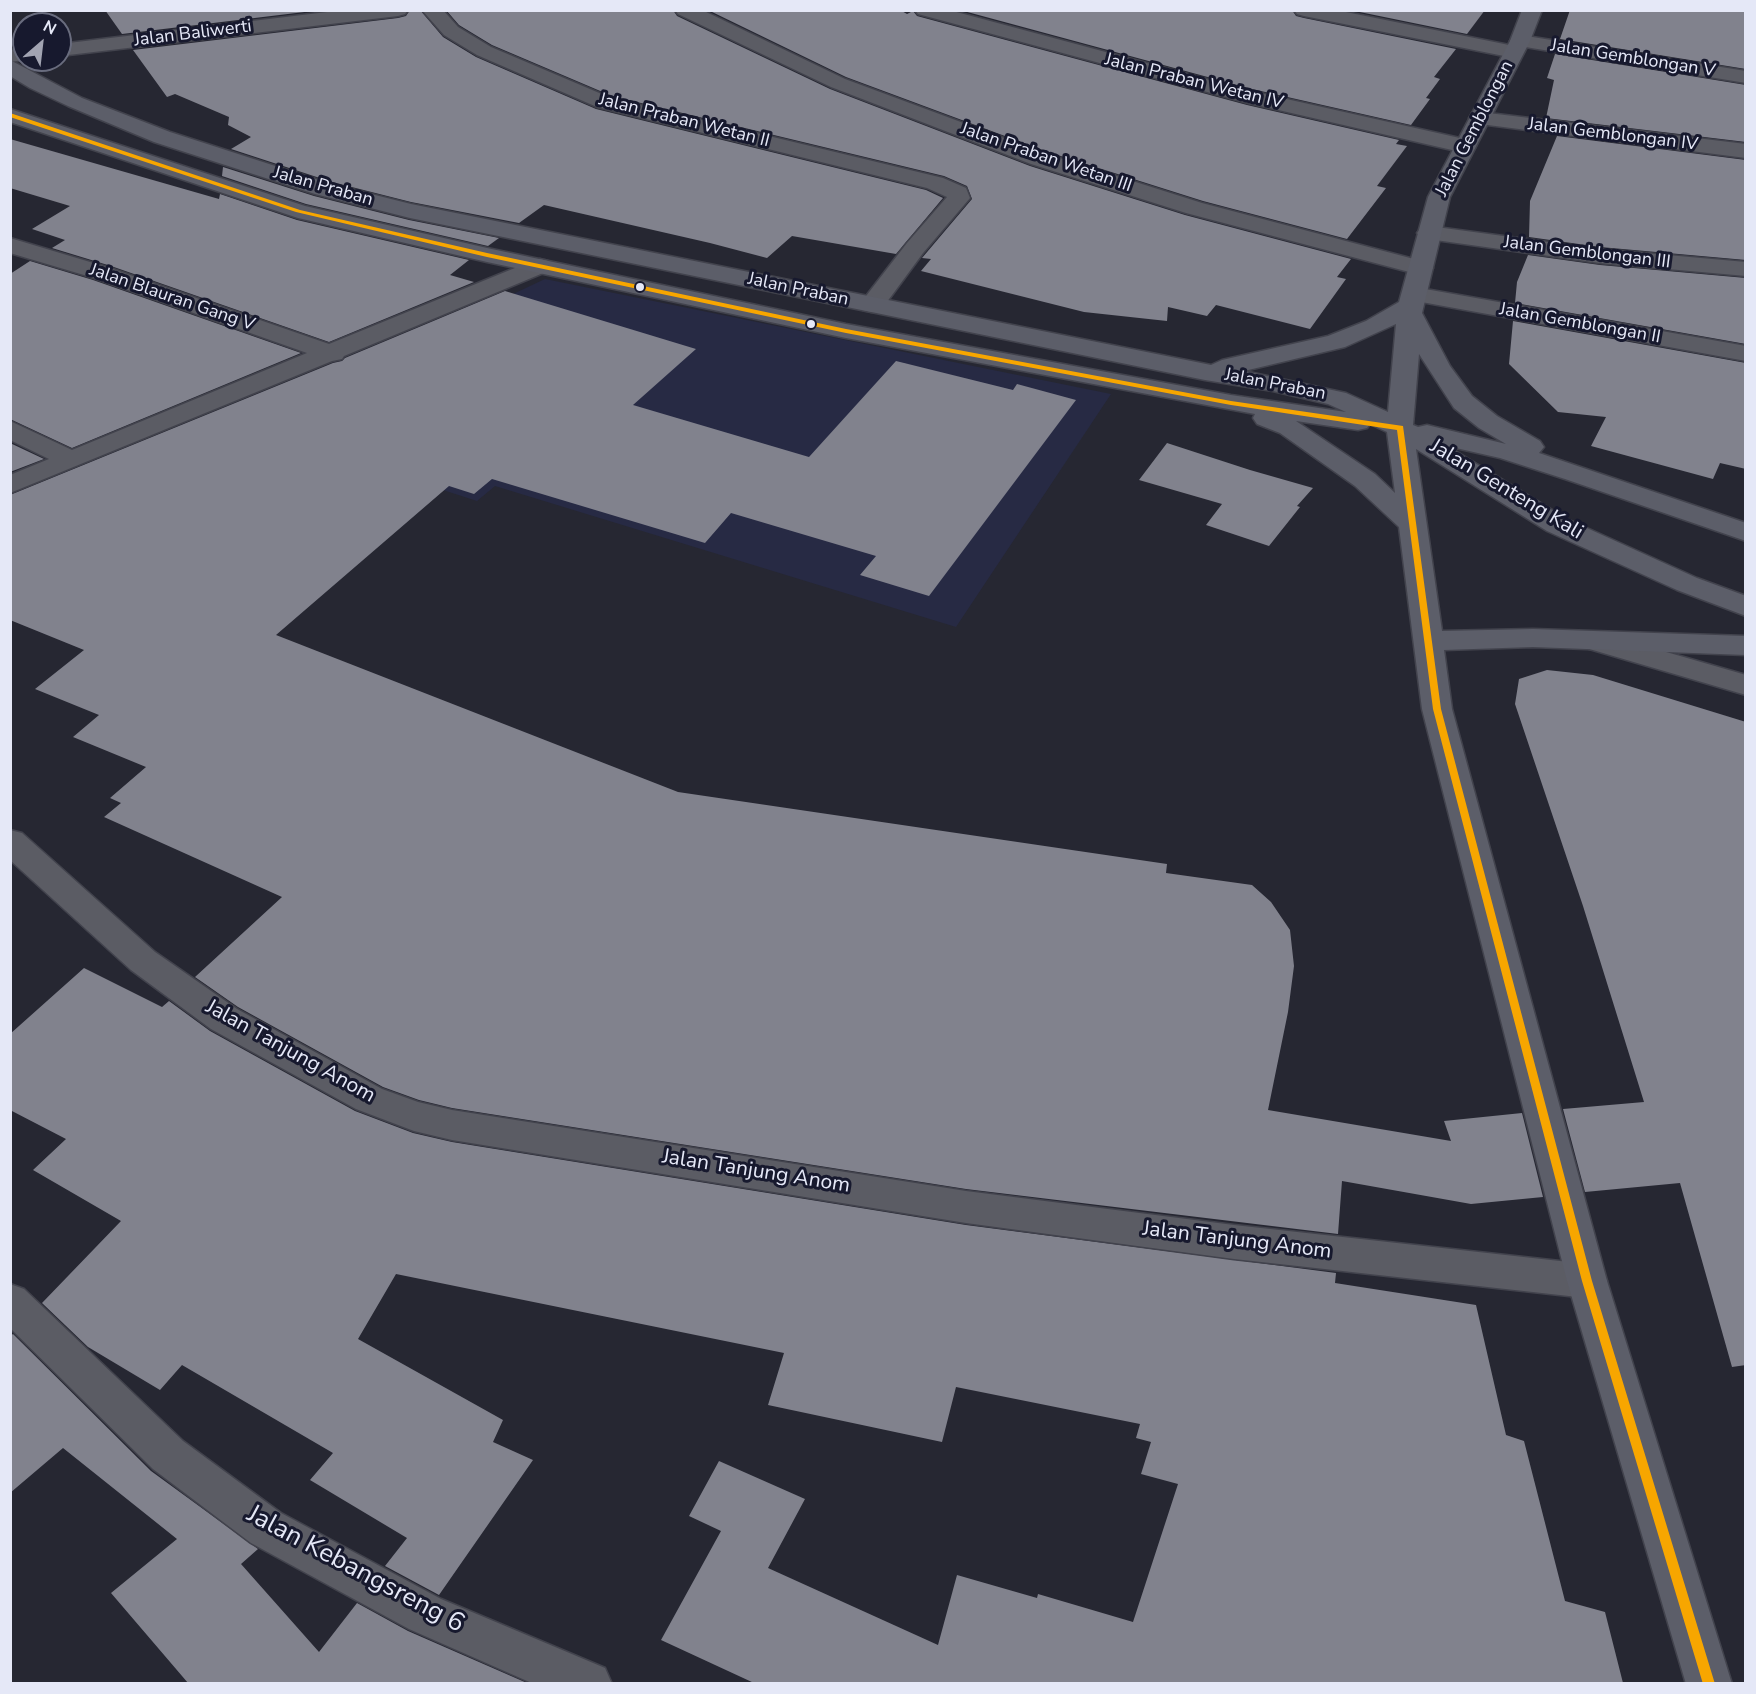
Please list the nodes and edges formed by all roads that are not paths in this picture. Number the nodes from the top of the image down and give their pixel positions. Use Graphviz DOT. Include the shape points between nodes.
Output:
graph roads {
  1 [pos="398,10"];
  2 [pos="432,10"];
  3 [pos="685,10"];
  4 [pos="925,10"];
  5 [pos="1304,10"];
  6 [pos="1532,10"];
  7 [pos="1517,46"];
  8 [pos="72,49"];
  9 [pos="10,66"];
  10 [pos="1746,77"];
  11 [pos="10,115"];
  12 [pos="1480,118"];
  13 [pos="1466,146"];
  14 [pos="1746,151"];
  15 [pos="1429,233"];
  16 [pos="10,245"];
  17 [pos="540,266"];
  18 [pos="1421,267"];
  19 [pos="1746,269"];
  20 [pos="1411,304"];
  21 [pos="872,305"];
  22 [pos="333,354"];
  23 [pos="1746,354"];
  24 [pos="1205,372"];
  25 [pos="1231,403"];
  26 [pos="1401,428"];
  27 [pos="10,429"];
  28 [pos="72,460"];
  29 [pos="1575,473"];
  30 [pos="10,485"];
  31 [pos="1411,523"];
  32 [pos="1746,533"];
  33 [pos="1746,607"];
  34 [pos="1429,641"];
  35 [pos="1597,641"];
  36 [pos="1746,646"];
  37 [pos="1746,685"];
  38 [pos="10,841"];
  39 [pos="1587,1281"];
  40 [pos="10,1301"];
  41 [pos="589,1683"];
  42 [pos="1709,1683"];
  1 -- 8 [label="street, Jalan Baliwerti"];
  2 -- 21 [label="street, Jalan Praban Wetan II" via="451,31 484,51 604,102 935,183 954,191 959,198"];
  3 -- 18 [label="street, Jalan Praban Wetan III" via="838,83 1039,159 1194,208"];
  4 -- 13 [label="street, Jalan Praban Wetan IV" via="1248,98"];
  5 -- 7 [label="street, Jalan Gemblongan V"];
  6 -- 7 [label="main road, Jalan Gemblongan"];
  7 -- 10 [label="street, Jalan Gemblongan V"];
  7 -- 12 [label="main road, Jalan Gemblongan"];
  9 -- 21 [label="main road, Jalan Praban" via="65,98 162,137 323,189 410,211"];
  11 -- 17 [label="main road, Jalan Praban" via="298,211"];
  12 -- 13 [label="main road, Jalan Gemblongan"];
  12 -- 14 [label="street, Jalan Gemblongan IV"];
  13 -- 15 [label="main road, Jalan Gemblongan" via="1439,197"];
  15 -- 18 [label="main road, Jalan Gemblongan"];
  15 -- 19 [label="street, Jalan Gemblongan III" via="1600,256"];
  16 -- 22 [label="street, Jalan Blauran Gang V"];
  17 -- 22 [label="street"];
  17 -- 25 [label="main road, Jalan Praban" via="846,331"];
  18 -- 20 [label="main road, Jalan Gemblongan"];
  20 -- 23 [label="street, Jalan Gemblongan II"];
  20 -- 24 [label="main road" via="1375,326 1336,342"];
  20 -- 26 [label="main road, Jalan Gemblongan"];
  20 -- 29 [label="main road" via="1438,367 1462,402 1488,422"];
  21 -- 24 [label="main road, Jalan Praban"];
  22 -- 28 [label="street"];
  24 -- 26 [label="main road, Jalan Praban" via="1312,391"];
  25 -- 26 [label="main road, Jalan Praban"];
  25 -- 31 [label="main road" via="1289,427 1323,449 1365,480"];
  26 -- 29 [label="main road, Jalan Genteng Kali" via="1508,452"];
  26 -- 31 [label="main road, Jalan Gemblongan"];
  26 -- 33 [label="main road, Jalan Genteng Kali" via="1557,525"];
  27 -- 28 [label="street"];
  28 -- 30 [label="street"];
  29 -- 32 [label="main road, Jalan Genteng Kali"];
  31 -- 34 [label="main road, Jalan Gemblongan"];
  34 -- 35 [label="main road"];
  34 -- 39 [label="main road, Jalan Gemblongan" via="1437,709"];
  35 -- 36 [label="main road"];
  35 -- 37 [label="street"];
  38 -- 39 [label="street, Jalan Tanjung Anom" via="143,961 224,1019 369,1099 414,1116 978,1208 1234,1242"];
  39 -- 42 [label="main road, Jalan Gemblongan"];
  40 -- 41 [label="street, Jalan Kebangsreng 6" via="168,1455 266,1528 426,1614"];
}
